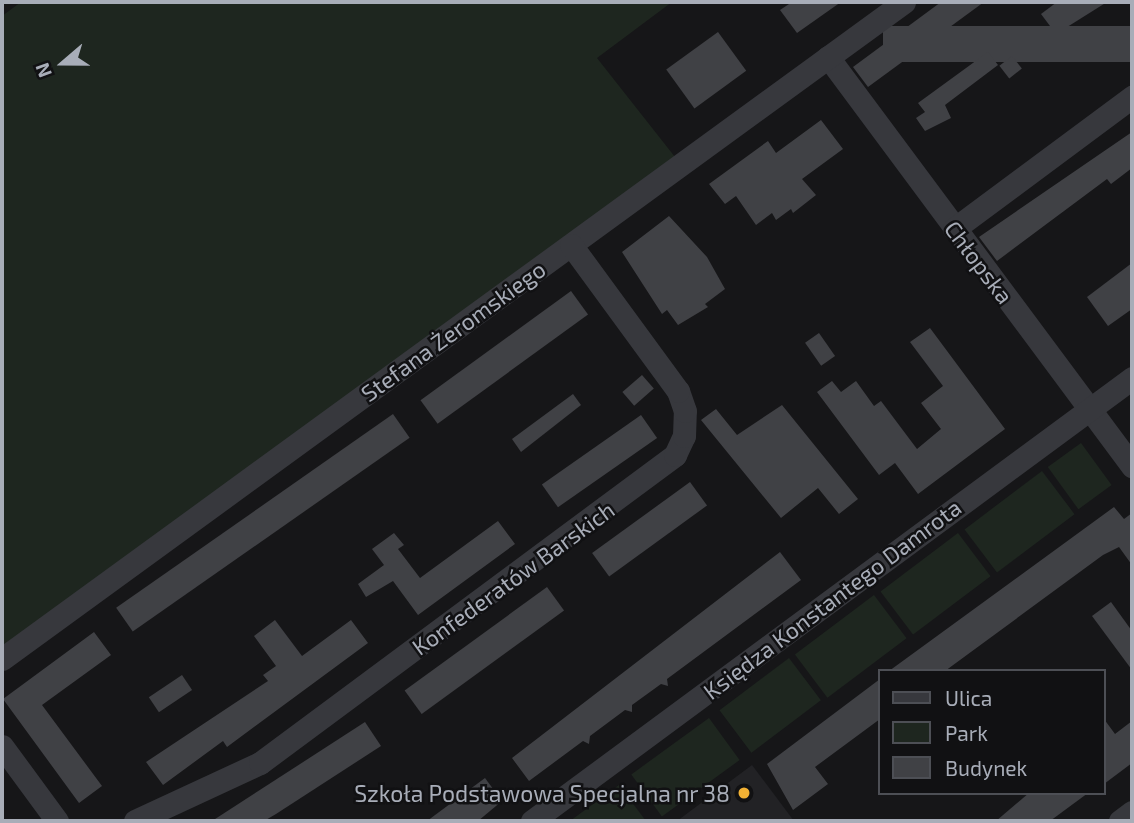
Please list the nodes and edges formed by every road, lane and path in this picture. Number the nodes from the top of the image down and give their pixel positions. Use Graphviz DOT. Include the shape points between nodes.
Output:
graph roads {
  1 [pos="904,2"];
  2 [pos="828,58"];
  3 [pos="1132,97"];
  4 [pos="954,229"];
  5 [pos="570,245"];
  6 [pos="1132,378"];
  7 [pos="1090,409"];
  8 [pos="1132,466"];
  9 [pos="2,659"];
  10 [pos="2,746"];
  11 [pos="1132,812"];
  12 [pos="57,821"];
  13 [pos="135,821"];
  14 [pos="532,821"];
  15 [pos="1120,821"];
  1 -- 2 [label="street, Stefana Żeromskiego"];
  2 -- 4 [label="street, Chłopska"];
  2 -- 5 [label="street, Stefana Żeromskiego"];
  3 -- 4 [label="street"];
  4 -- 7 [label="street, Chłopska"];
  5 -- 9 [label="street, Stefana Żeromskiego"];
  5 -- 13 [label="street, Konfederatów Barskich" via="678,391 685,411 684,436 675,455 260,763"];
  6 -- 7 [label="street, Księdza Konstantego Damrota"];
  7 -- 8 [label="street, Chłopska"];
  7 -- 14 [label="street, Księdza Konstantego Damrota"];
  10 -- 12 [label="street"];
  11 -- 15 [label="street"];
}
